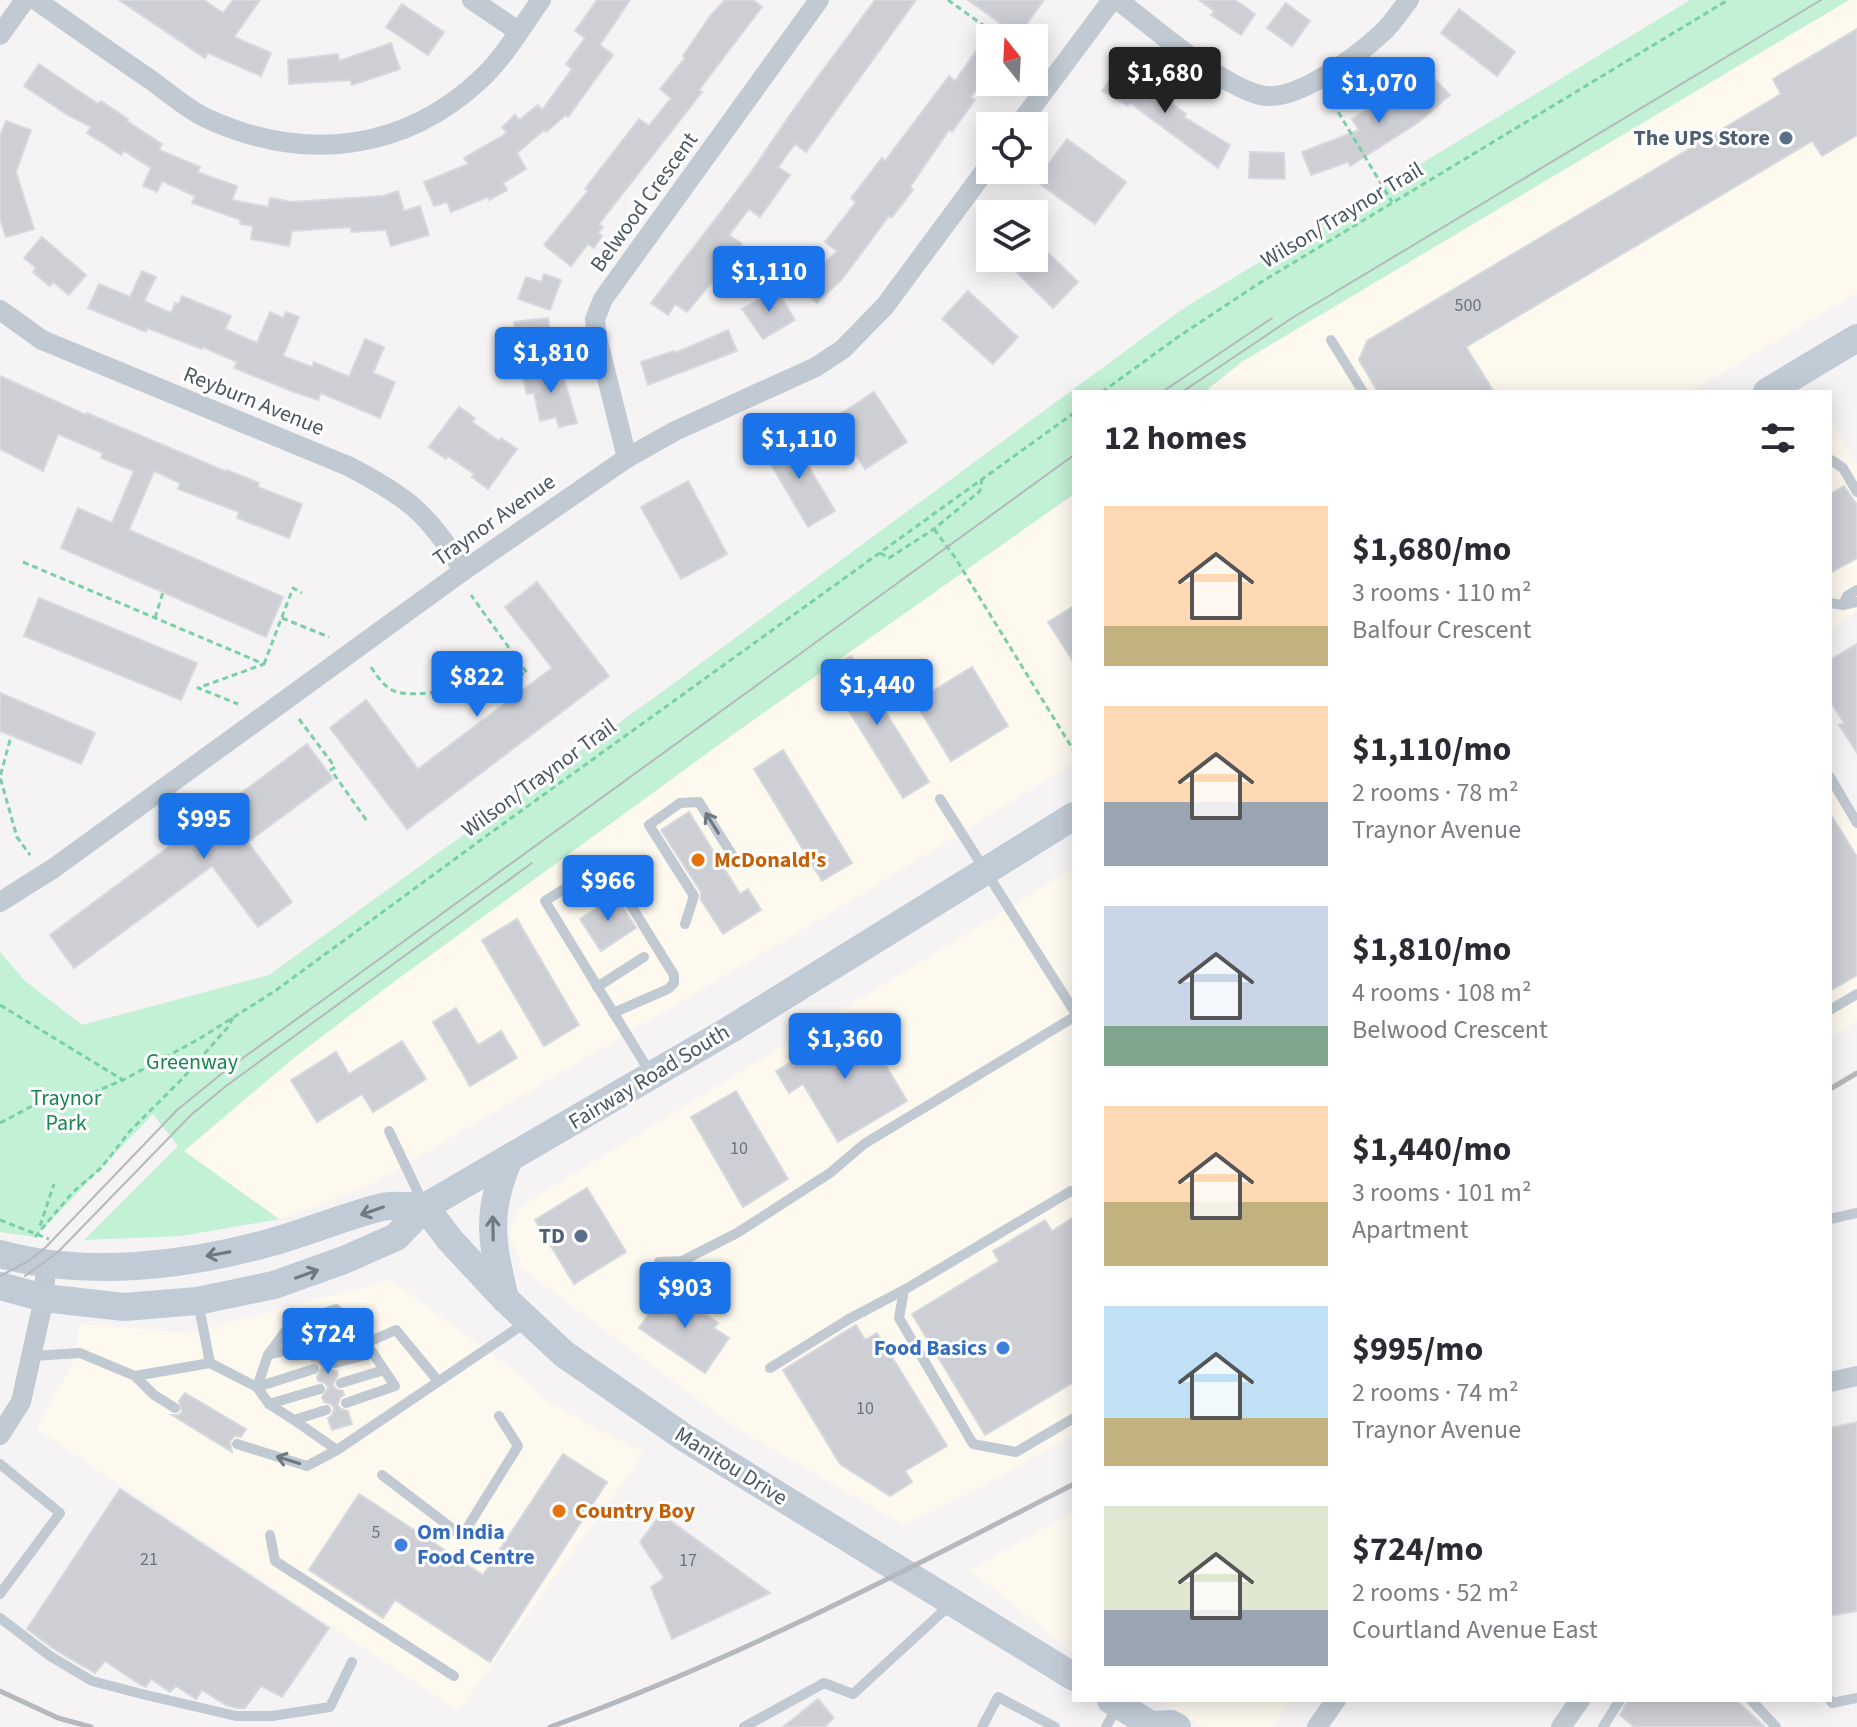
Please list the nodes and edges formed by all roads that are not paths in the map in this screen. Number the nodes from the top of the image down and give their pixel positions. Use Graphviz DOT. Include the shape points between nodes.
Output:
graph roads {
  1 [pos="25,0"];
  2 [pos="36,0"];
  3 [pos="472,0"];
  4 [pos="541,0"];
  5 [pos="819,0"];
  6 [pos="1112,0"];
  7 [pos="1118,0"];
  8 [pos="1409,0"];
  9 [pos="518,31"];
  10 [pos="0,35"];
  11 [pos="1028,112"];
  12 [pos="976,183"];
  13 [pos="0,310"];
  14 [pos="1857,338"];
  15 [pos="1331,340"];
  16 [pos="1362,390"];
  17 [pos="1770,390"];
  18 [pos="627,458"];
  19 [pos="1832,461"];
  20 [pos="1857,492"];
  21 [pos="463,571"];
  22 [pos="1857,590"];
  23 [pos="1857,602"];
  24 [pos="1832,603"];
  25 [pos="1843,605"];
  26 [pos="1832,780"];
  27 [pos="940,799"];
  28 [pos="1072,817"];
  29 [pos="1857,823"];
  30 [pos="768,860"];
  31 [pos="985,872"];
  32 [pos="0,902"];
  33 [pos="685,924"];
  34 [pos="644,957"];
  35 [pos="597,987"];
  36 [pos="1857,994"];
  37 [pos="1832,1009"];
  38 [pos="1072,1011"];
  39 [pos="613,1013"];
  40 [pos="1072,1015"];
  41 [pos="652,1076"];
  42 [pos="389,1131"];
  43 [pos="509,1159"];
  44 [pos="1072,1191"];
  45 [pos="425,1207"];
  46 [pos="1857,1213"];
  47 [pos="1832,1219"];
  48 [pos="49,1252"];
  49 [pos="0,1254"];
  50 [pos="659,1262"];
  51 [pos="0,1286"];
  52 [pos="904,1290"];
  53 [pos="44,1298"];
  54 [pos="505,1299"];
  55 [pos="197,1301"];
  56 [pos="527,1321"];
  57 [pos="363,1338"];
  58 [pos="329,1341"];
  59 [pos="308,1345"];
  60 [pos="373,1353"];
  61 [pos="268,1355"];
  62 [pos="32,1356"];
  63 [pos="210,1363"];
  64 [pos="335,1363"];
  65 [pos="770,1368"];
  66 [pos="314,1369"];
  67 [pos="384,1370"];
  68 [pos="135,1376"];
  69 [pos="1857,1376"];
  70 [pos="438,1381"];
  71 [pos="1832,1382"];
  72 [pos="341,1383"];
  73 [pos="257,1387"];
  74 [pos="320,1389"];
  75 [pos="346,1403"];
  76 [pos="269,1404"];
  77 [pos="175,1408"];
  78 [pos="326,1410"];
  79 [pos="499,1416"];
  80 [pos="1072,1419"];
  81 [pos="294,1420"];
  82 [pos="0,1435"];
  83 [pos="237,1444"];
  84 [pos="337,1450"];
  85 [pos="0,1464"];
  86 [pos="382,1475"];
  87 [pos="270,1535"];
  88 [pos="0,1594"];
  89 [pos="953,1603"];
  90 [pos="0,1618"];
  91 [pos="352,1662"];
  92 [pos="454,1676"];
  93 [pos="1072,1676"];
  94 [pos="1857,1698"];
  95 [pos="1335,1702"];
  96 [pos="1579,1702"];
  97 [pos="1619,1702"];
  98 [pos="1753,1702"];
  99 [pos="1831,1702"];
  100 [pos="1112,1711"];
  101 [pos="1160,1726"];
  102 [pos="1604,1726"];
  103 [pos="744,1727"];
  104 [pos="982,1727"];
  105 [pos="1055,1727"];
  106 [pos="1317,1727"];
  107 [pos="1561,1727"];
  108 [pos="1776,1727"];
  1 -- 10 [label="street"];
  2 -- 9 [label="street" via="204,117 249,135 299,146 362,141 436,115 484,77"];
  3 -- 9 [label="street"];
  4 -- 9 [label="street"];
  5 -- 18 [label="street, Belwood Crescent" via="603,299 595,319 597,338"];
  6 -- 11 [label="street"];
  7 -- 8 [label="street" via="1235,85 1263,96 1292,92 1317,80 1383,32"];
  12 -- 18 [label="street, Traynor Avenue" via="885,306 843,349"];
  13 -- 21 [label="street, Reyburn Avenue" via="42,340 381,483 429,520"];
  14 -- 17 [label="main road"];
  15 -- 16 [label="lane"];
  18 -- 21 [label="street, Traynor Avenue"];
  19 -- 20 [label="lane" via="1843,468"];
  21 -- 32 [label="street, Traynor Avenue"];
  22 -- 25 [label="lane"];
  23 -- 25 [label="lane"];
  24 -- 25 [label="lane"];
  26 -- 29 [label="lane"];
  27 -- 31 [label="lane"];
  28 -- 31 [label="main road, Fairway Road South"];
  30 -- 33 [label="lane, one-way" via="737,863 699,802 680,803 649,825 694,896"];
  31 -- 38 [label="lane"];
  31 -- 41 [label="main road, Fairway Road South"];
  34 -- 35 [label="lane"];
  35 -- 39 [label="lane"];
  35 -- 39 [label="lane" via="545,901 599,867 612,875 674,975 668,989"];
  36 -- 37 [label="lane"];
  39 -- 41 [label="lane"];
  40 -- 50 [label="lane" via="864,1144 830,1173 737,1233 682,1261"];
  41 -- 43 [label="main road, Fairway Road South"];
  42 -- 45 [label="lane"];
  43 -- 45 [label="main road, Fairway Road South"];
  54 -- 43 [label="main road, one-way" via="491,1231 494,1198"];
  44 -- 52 [label="lane"];
  45 -- 48 [label="main road, one-way" via="385,1206 248,1249 174,1262 103,1266"];
  45 -- 54 [label="main road, Manitou Drive"];
  55 -- 45 [label="main road, one-way" via="274,1285 344,1260 396,1237"];
  46 -- 47 [label="lane"];
  48 -- 49 [label="main road" via="27,1262"];
  48 -- 53 [label="street"];
  51 -- 53 [label="main road"];
  52 -- 65 [label="lane"];
  52 -- 80 [label="lane" via="899,1318 973,1444 1016,1452"];
  53 -- 55 [label="main road" via="124,1307"];
  53 -- 62 [label="street"];
  54 -- 56 [label="main road, Manitou Drive"];
  55 -- 63 [label="lane"];
  56 -- 70 [label="lane"];
  56 -- 89 [label="main road, Manitou Drive" via="627,1400"];
  57 -- 58 [label="lane"];
  57 -- 60 [label="lane"];
  57 -- 61 [label="lane" via="336,1309 290,1325"];
  57 -- 70 [label="lane" via="396,1330"];
  59 -- 61 [label="lane"];
  60 -- 64 [label="lane"];
  60 -- 67 [label="lane"];
  61 -- 73 [label="lane"];
  62 -- 68 [label="lane" via="80,1353"];
  62 -- 82 [label="street" via="21,1402"];
  63 -- 68 [label="lane"];
  63 -- 73 [label="lane"];
  66 -- 73 [label="lane"];
  67 -- 72 [label="lane"];
  67 -- 75 [label="lane" via="395,1386"];
  68 -- 77 [label="lane"];
  69 -- 71 [label="street"];
  70 -- 84 [label="lane"];
  73 -- 76 [label="lane"];
  74 -- 76 [label="lane"];
  76 -- 81 [label="lane"];
  78 -- 81 [label="lane"];
  79 -- 86 [label="lane" via="518,1446 462,1536"];
  81 -- 84 [label="lane"];
  84 -- 83 [label="lane, one-way" via="307,1466"];
  85 -- 88 [label="lane" via="60,1513"];
  87 -- 92 [label="lane" via="275,1561"];
  89 -- 93 [label="main road, Manitou Drive"];
  89 -- 103 [label="lane" via="853,1694 824,1683"];
  90 -- 91 [label="lane" via="92,1681 236,1716 330,1707"];
  94 -- 99 [label="lane"];
  95 -- 106 [label="street"];
  96 -- 107 [label="street"];
  97 -- 102 [label="lane"];
  98 -- 108 [label="lane"];
  100 -- 101 [label="main road"];
  104 -- 105 [label="lane" via="998,1697"];
}
